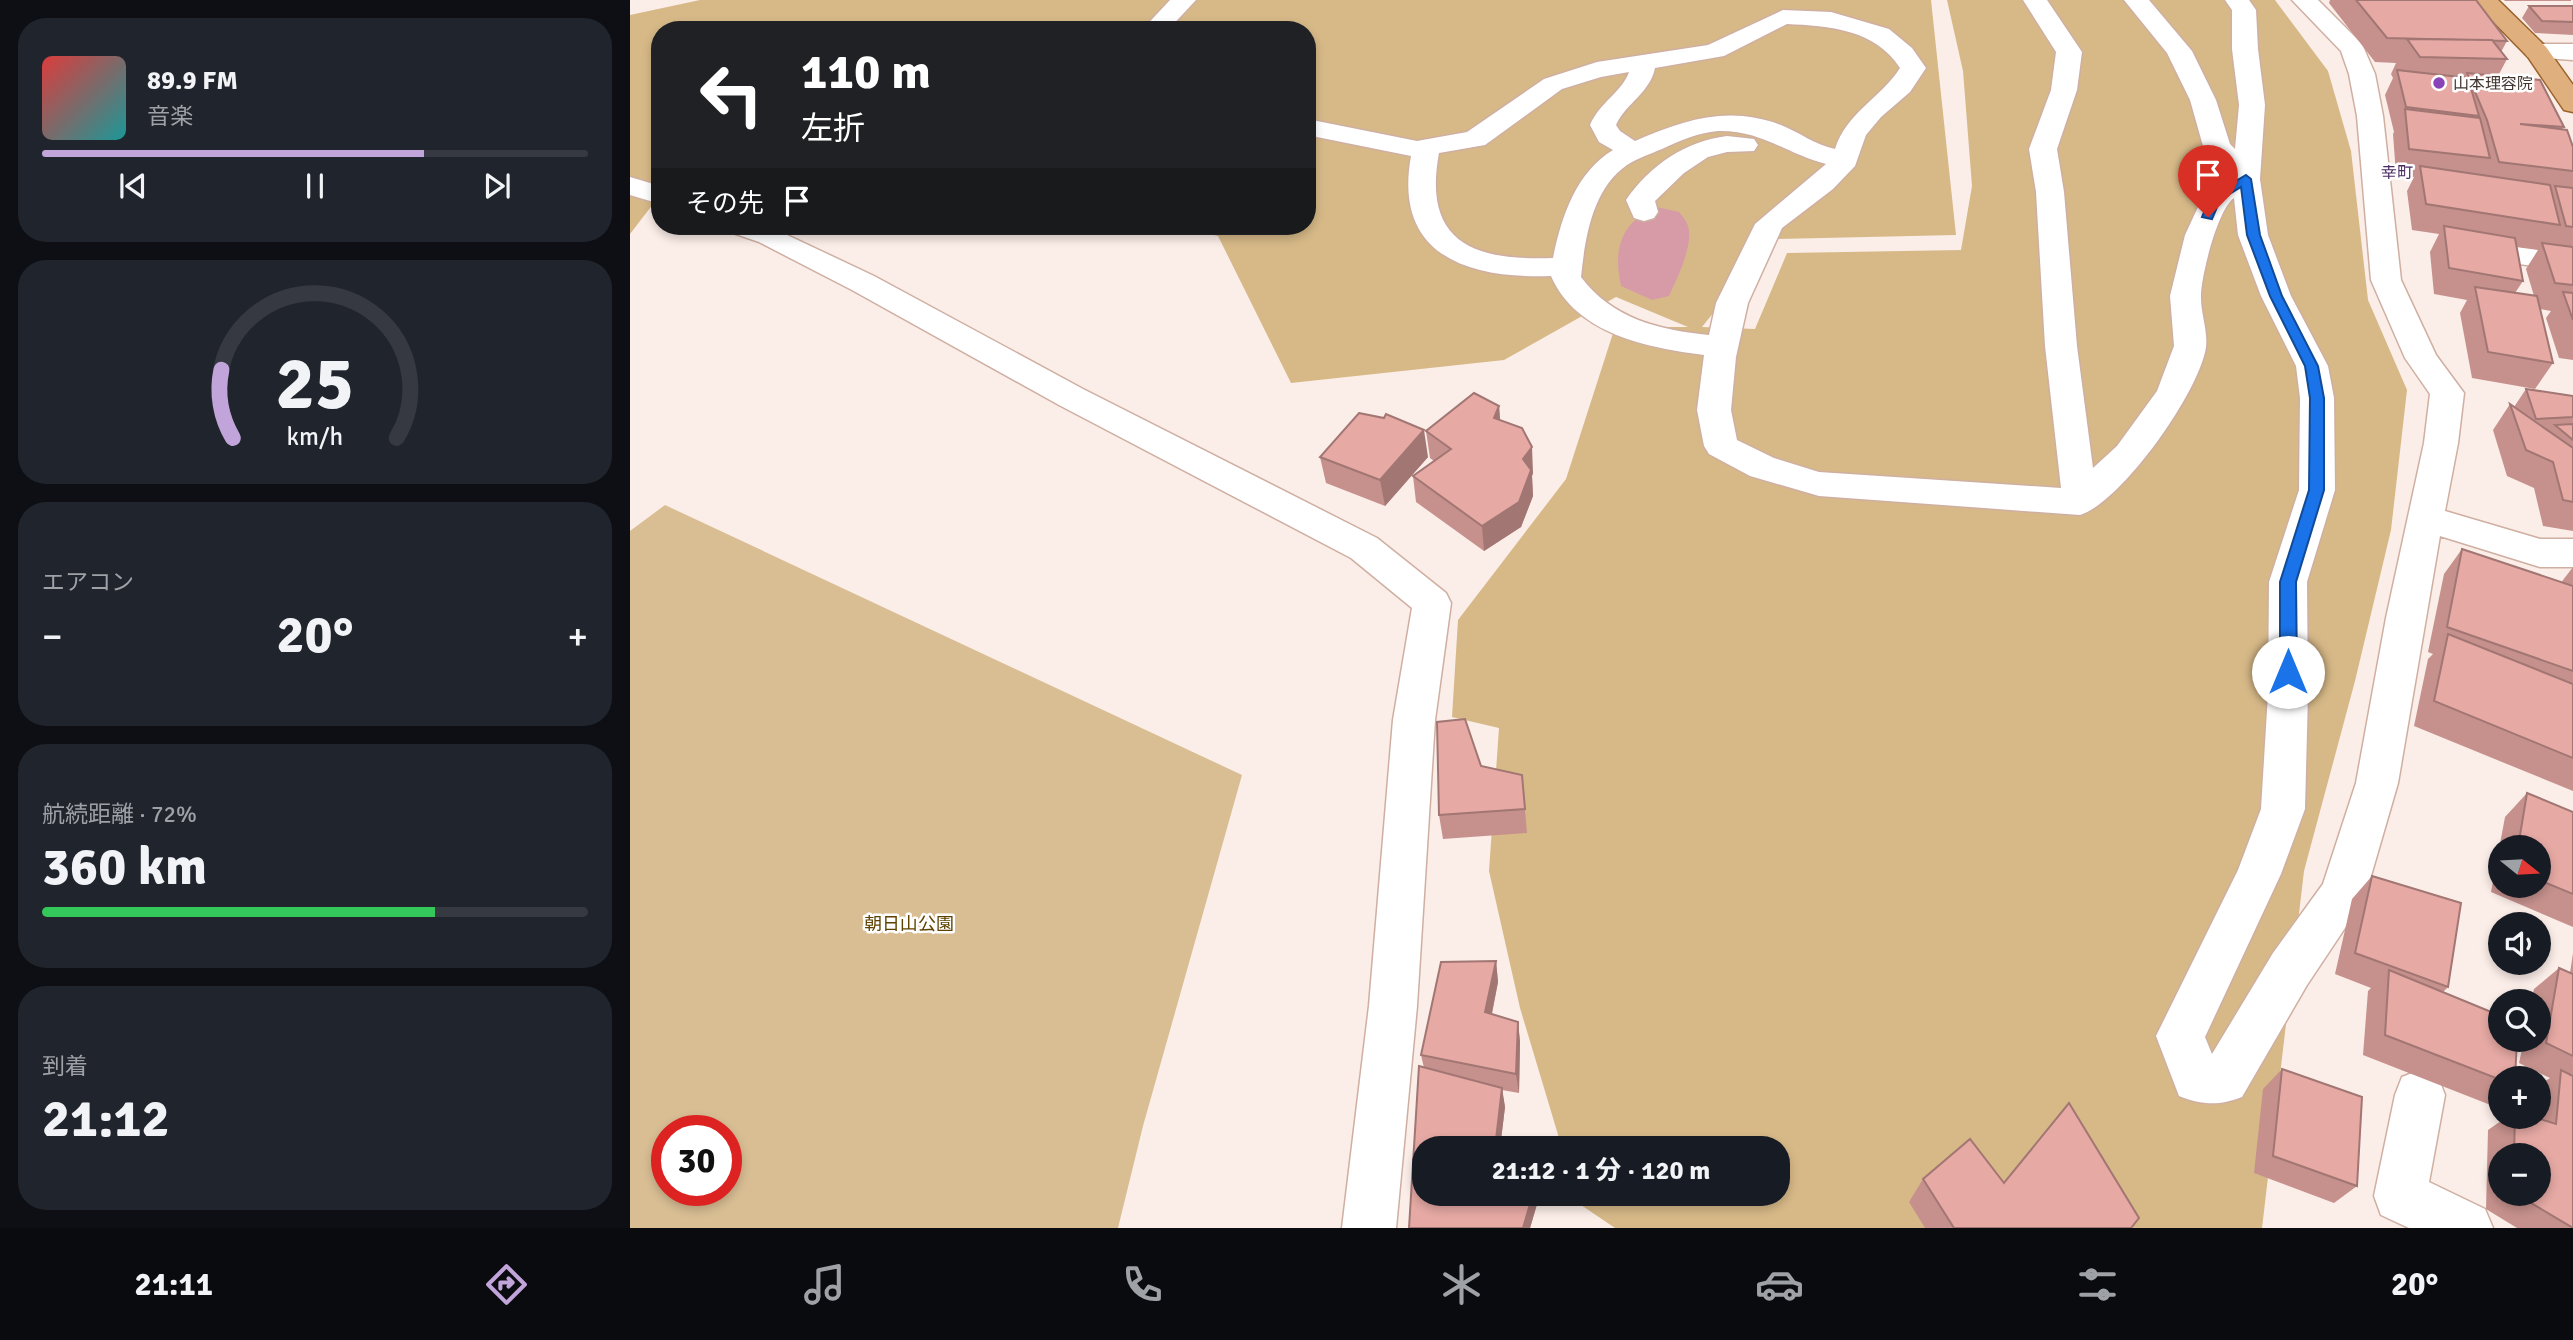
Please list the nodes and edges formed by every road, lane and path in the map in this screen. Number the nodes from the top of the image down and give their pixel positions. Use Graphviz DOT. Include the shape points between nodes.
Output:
graph roads {
  1 [pos="1184,0"];
  2 [pos="2035,0"];
  3 [pos="2136,0"];
  4 [pos="2237,0"];
  5 [pos="2304,0"];
  6 [pos="2484,0"];
  7 [pos="1163,21"];
  8 [pos="2537,51"];
  9 [pos="2573,52"];
  10 [pos="1643,64"];
  11 [pos="2573,104"];
  12 [pos="1316,129"];
  13 [pos="1427,147"];
  14 [pos="1633,151"];
  15 [pos="1841,164"];
  16 [pos="2246,179"];
  17 [pos="630,185"];
  18 [pos="651,193"];
  19 [pos="1644,212"];
  20 [pos="766,235"];
  21 [pos="2435,246"];
  22 [pos="2573,262"];
  23 [pos="1567,267"];
  24 [pos="1723,346"];
  25 [pos="2080,502"];
  26 [pos="2426,518"];
  27 [pos="2573,553"];
  28 [pos="2420,1095"];
  29 [pos="1369,1228"];
  30 [pos="2466,1228"];
  1 -- 7 [label="street"];
  2 -- 25 [label="street" via="2069,52 2064,90 2043,149"];
  3 -- 16 [label="street" via="2179,51 2203,100 2217,146"];
  4 -- 16 [label="street" via="2244,10 2252,105"];
  5 -- 26 [label="street" via="2353,49 2370,116 2386,280 2421,358 2447,393"];
  6 -- 8 [label="main road"];
  8 -- 9 [label="street"];
  8 -- 11 [label="main road"];
  10 -- 13 [label="street" via="1597,70 1553,84 1475,139"];
  10 -- 14 [label="street" via="1643,75 1603,125 1609,136"];
  10 -- 15 [label="street" via="1715,51 1783,17 1831,19 1880,34 1913,68 1901,87 1853,134"];
  12 -- 13 [label="street" via="1417,149"];
  13 -- 23 [label="street" via="1421,183 1430,224 1440,242 1512,267"];
  14 -- 15 [label="street" via="1684,128 1742,123 1784,136"];
  14 -- 23 [label="street" via="1614,163 1586,197"];
  15 -- 19 [label="street" via="1803,162 1775,150 1739,144 1708,144 1681,161 1640,200"];
  15 -- 24 [label="street" via="1770,224 1732,303"];
  16 -- 25 [label="street" via="2215,198 2200,235 2185,296 2190,346 2173,393 2129,454"];
  16 -- 26 [label="street" via="2253,235 2276,296 2312,366 2317,398 2317,490 2288,582 2283,809 2259,874 2180,1036 2197,1079 2224,1080 2290,969 2343,893 2377,783"];
  17 -- 18 [label="street"];
  20 -- 29 [label="street" via="1364,548 1432,603 1414,720 1393,1006"];
  21 -- 22 [label="street"];
  23 -- 24 [label="street" via="1566,278 1584,303 1633,331"];
  24 -- 25 [label="street" via="1714,411 1721,446 1762,467 1819,484"];
  26 -- 27 [label="street" via="2540,553"];
  28 -- 30 [label="street" via="2400,1196"];
}
